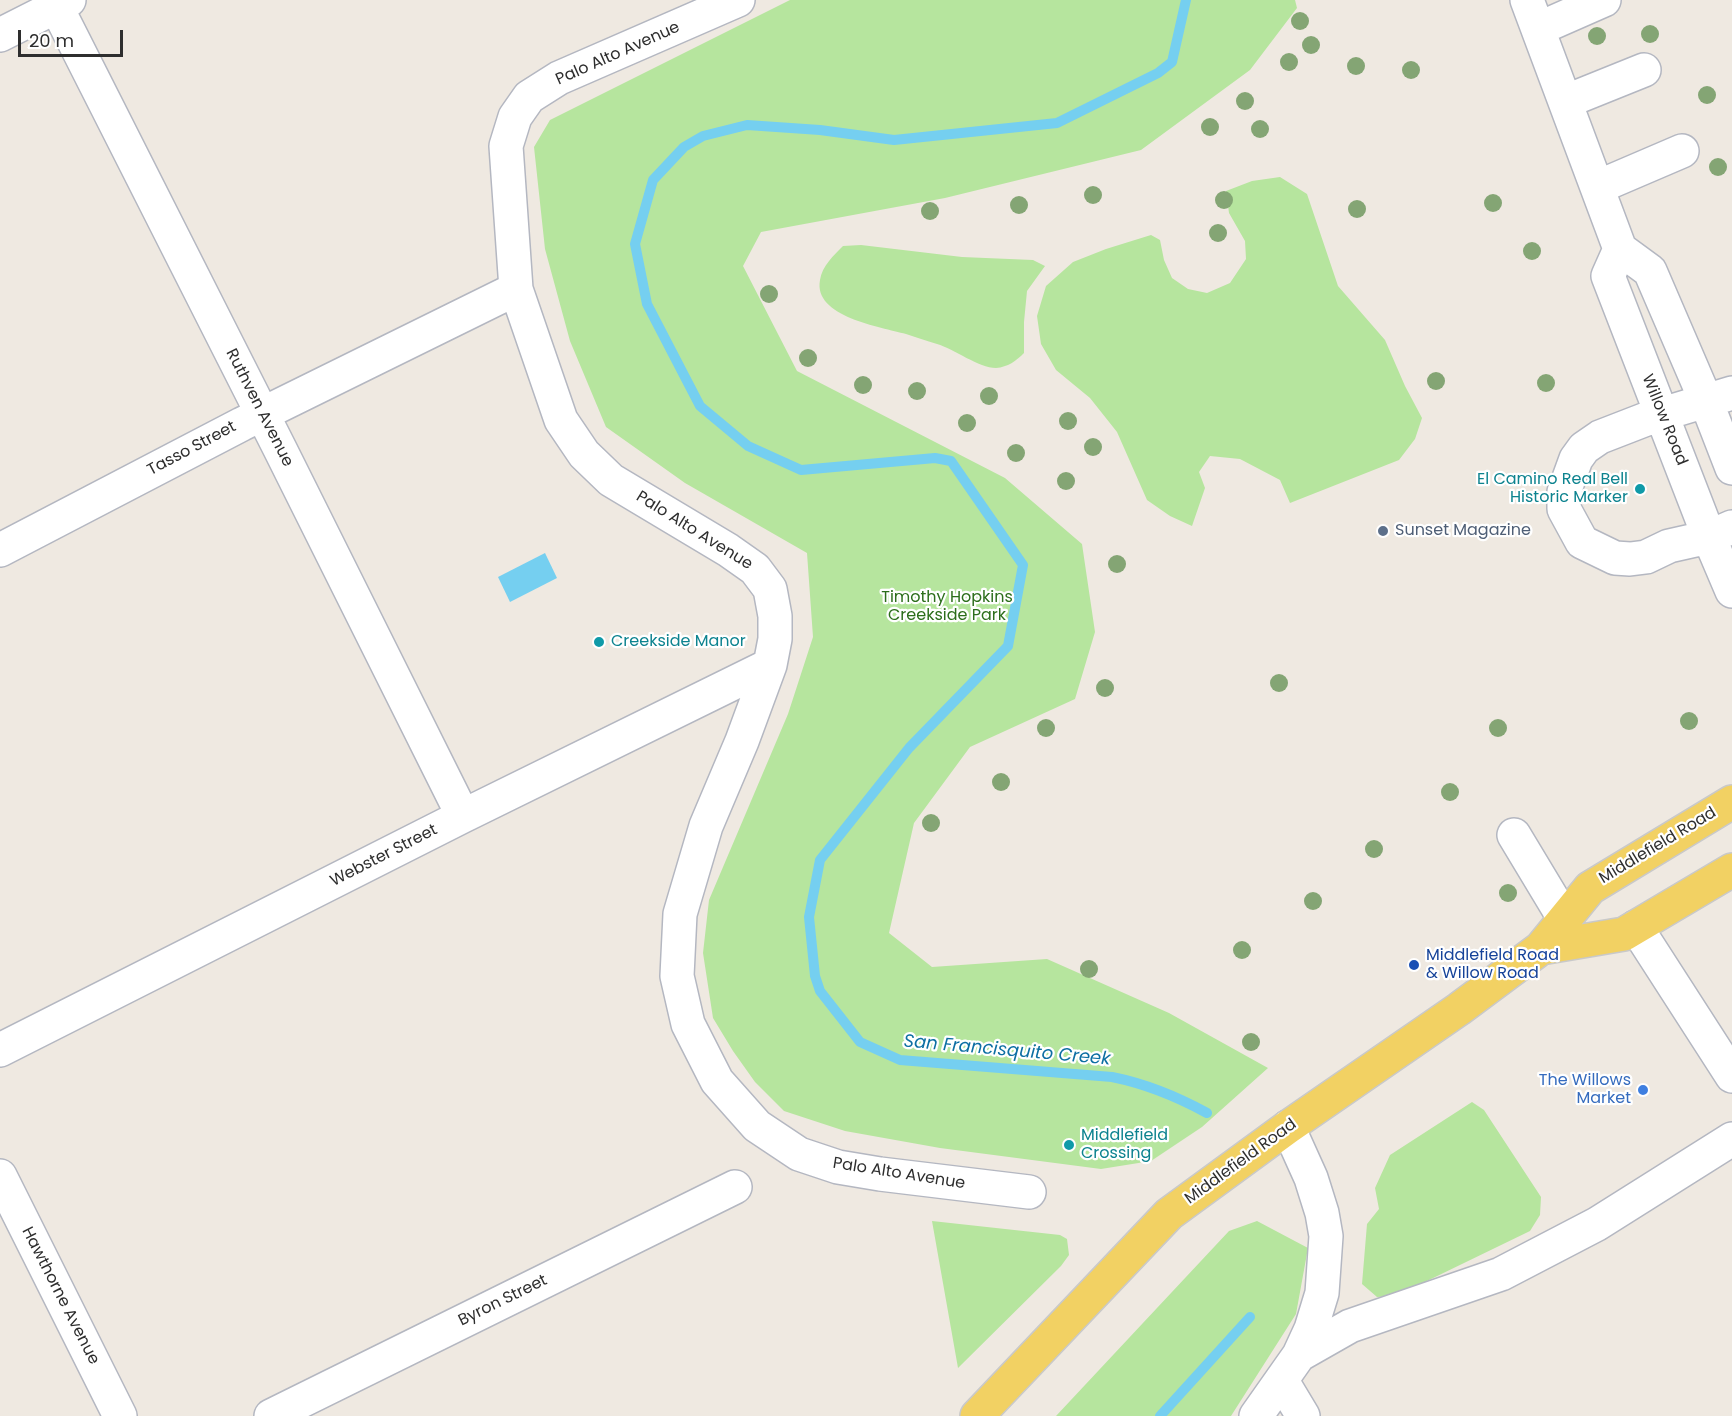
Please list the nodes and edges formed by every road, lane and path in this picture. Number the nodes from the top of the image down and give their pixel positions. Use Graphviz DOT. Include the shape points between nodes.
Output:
graph roads {
  1 [pos="738,0"];
  2 [pos="1604,0"];
  3 [pos="59,2"];
  4 [pos="1533,14"];
  5 [pos="0,34"];
  6 [pos="1644,70"];
  7 [pos="1567,101"];
  8 [pos="1682,151"];
  9 [pos="1598,187"];
  10 [pos="1620,249"];
  11 [pos="516,289"];
  12 [pos="1719,397"];
  13 [pos="262,413"];
  14 [pos="1662,414"];
  15 [pos="1732,468"];
  16 [pos="1721,532"];
  17 [pos="0,550"];
  18 [pos="1732,591"];
  19 [pos="770,665"];
  20 [pos="1732,802"];
  21 [pos="463,816"];
  22 [pos="1514,835"];
  23 [pos="1732,870"];
  24 [pos="1564,918"];
  25 [pos="1636,927"];
  26 [pos="1541,948"];
  27 [pos="0,1050"];
  28 [pos="1732,1076"];
  29 [pos="1288,1127"];
  30 [pos="1732,1140"];
  31 [pos="0,1176"];
  32 [pos="735,1187"];
  33 [pos="1029,1192"];
  34 [pos="1290,1368"];
  35 [pos="120,1416"];
  36 [pos="271,1416"];
  37 [pos="977,1416"];
  38 [pos="1256,1416"];
  39 [pos="1303,1416"];
  1 -- 11 [label="street, Palo Alto Avenue" via="560,78 529,97 515,117 506,146"];
  2 -- 4 [label="street"];
  3 -- 5 [label="street"];
  3 -- 13 [label="street, Ruthven Avenue"];
  4 -- 7 [label="street"];
  6 -- 7 [label="street"];
  7 -- 9 [label="street"];
  8 -- 9 [label="street"];
  9 -- 10 [label="street"];
  10 -- 12 [label="street" via="1650,271"];
  10 -- 14 [label="street, Willow Road" via="1608,276"];
  11 -- 13 [label="street, Tasso Street"];
  11 -- 19 [label="street, Palo Alto Avenue" via="561,420 584,454 611,480 755,569 770,589 775,628"];
  12 -- 14 [label="street"];
  12 -- 15 [label="street"];
  13 -- 17 [label="street, Tasso Street"];
  13 -- 21 [label="street, Ruthven Avenue"];
  14 -- 16 [label="street, Willow Road"];
  14 -- 16 [label="street" via="1600,437 1584,448 1568,476 1564,509 1581,542 1616,558 1646,556"];
  16 -- 18 [label="street, Willow Road"];
  19 -- 21 [label="street, Webster Street"];
  19 -- 33 [label="street, Palo Alto Avenue" via="706,826 680,914 677,976 688,1024 717,1081 757,1126 799,1154 859,1171"];
  20 -- 24 [label="main road, Middlefield Road" via="1590,888"];
  21 -- 27 [label="street, Webster Street"];
  22 -- 24 [label="street"];
  23 -- 25 [label="main road, Middlefield Road"];
  24 -- 26 [label="main road, Middlefield Road"];
  25 -- 26 [label="main road, Middlefield Road" via="1624,934"];
  25 -- 28 [label="street"];
  26 -- 29 [label="main road, Middlefield Road"];
  29 -- 34 [label="street" via="1311,1178 1326,1236 1322,1293 1311,1329"];
  29 -- 37 [label="main road, Middlefield Road" via="1169,1214"];
  30 -- 34 [label="street" via="1598,1224 1501,1274 1350,1326"];
  31 -- 35 [label="street, Hawthorne Avenue"];
  32 -- 36 [label="street, Byron Street"];
  34 -- 38 [label="street"];
  34 -- 39 [label="street"];
}
